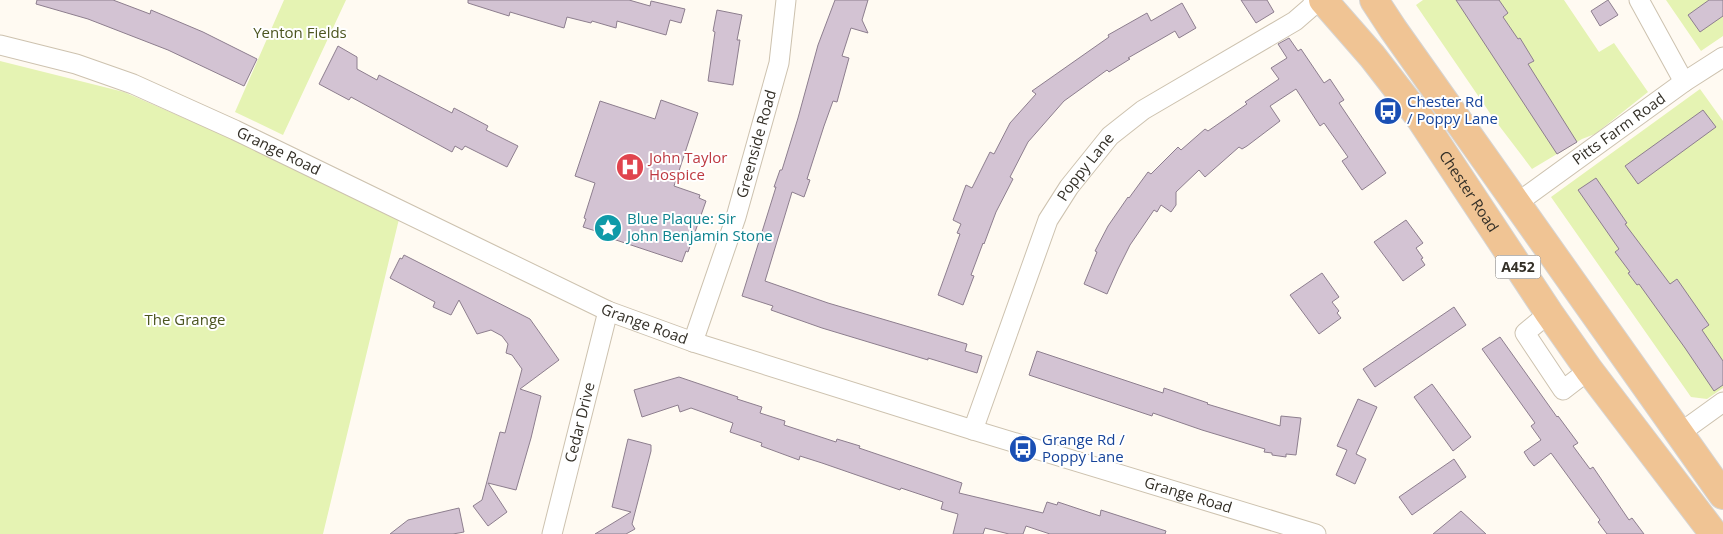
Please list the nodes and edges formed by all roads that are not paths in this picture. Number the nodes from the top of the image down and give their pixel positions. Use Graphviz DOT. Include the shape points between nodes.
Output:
graph roads {
  1 [pos="786,0"];
  2 [pos="1316,0"];
  3 [pos="1323,0"];
  4 [pos="1374,0"];
  5 [pos="1639,0"];
  6 [pos="0,45"];
  7 [pos="1407,50"];
  8 [pos="1722,59"];
  9 [pos="1380,68"];
  10 [pos="1684,82"];
  11 [pos="1517,203"];
  12 [pos="608,311"];
  13 [pos="693,342"];
  14 [pos="1723,402"];
  15 [pos="972,430"];
  16 [pos="1680,433"];
  17 [pos="1723,495"];
  18 [pos="553,533"];
  19 [pos="1316,534"];
  20 [pos="1714,534"];
  1 -- 13 [label="street, Greenside Road" via="780,63 736,217"];
  2 -- 15 [label="street, Poppy Lane" via="1294,21 1143,110 1110,136 1069,187 1048,220"];
  3 -- 9 [label="highway, Chester Road / A452"];
  4 -- 7 [label="highway, Chester Road / A452"];
  5 -- 10 [label="street"];
  6 -- 12 [label="street, Grange Road" via="76,64 133,84"];
  7 -- 9 [label="highway"];
  7 -- 11 [label="highway, Chester Road / A452"];
  8 -- 10 [label="street, Pitts Farm Road"];
  9 -- 20 [label="highway, Chester Road / A452" via="1420,118 1589,370"];
  10 -- 11 [label="street, Pitts Farm Road"];
  11 -- 16 [label="highway, Chester Road / A452"];
  12 -- 13 [label="street, Grange Road"];
  12 -- 18 [label="street, Cedar Drive"];
  13 -- 15 [label="street, Grange Road"];
  14 -- 16 [label="street"];
  15 -- 19 [label="street, Grange Road"];
  16 -- 17 [label="highway, Chester Road / A452"];
}
